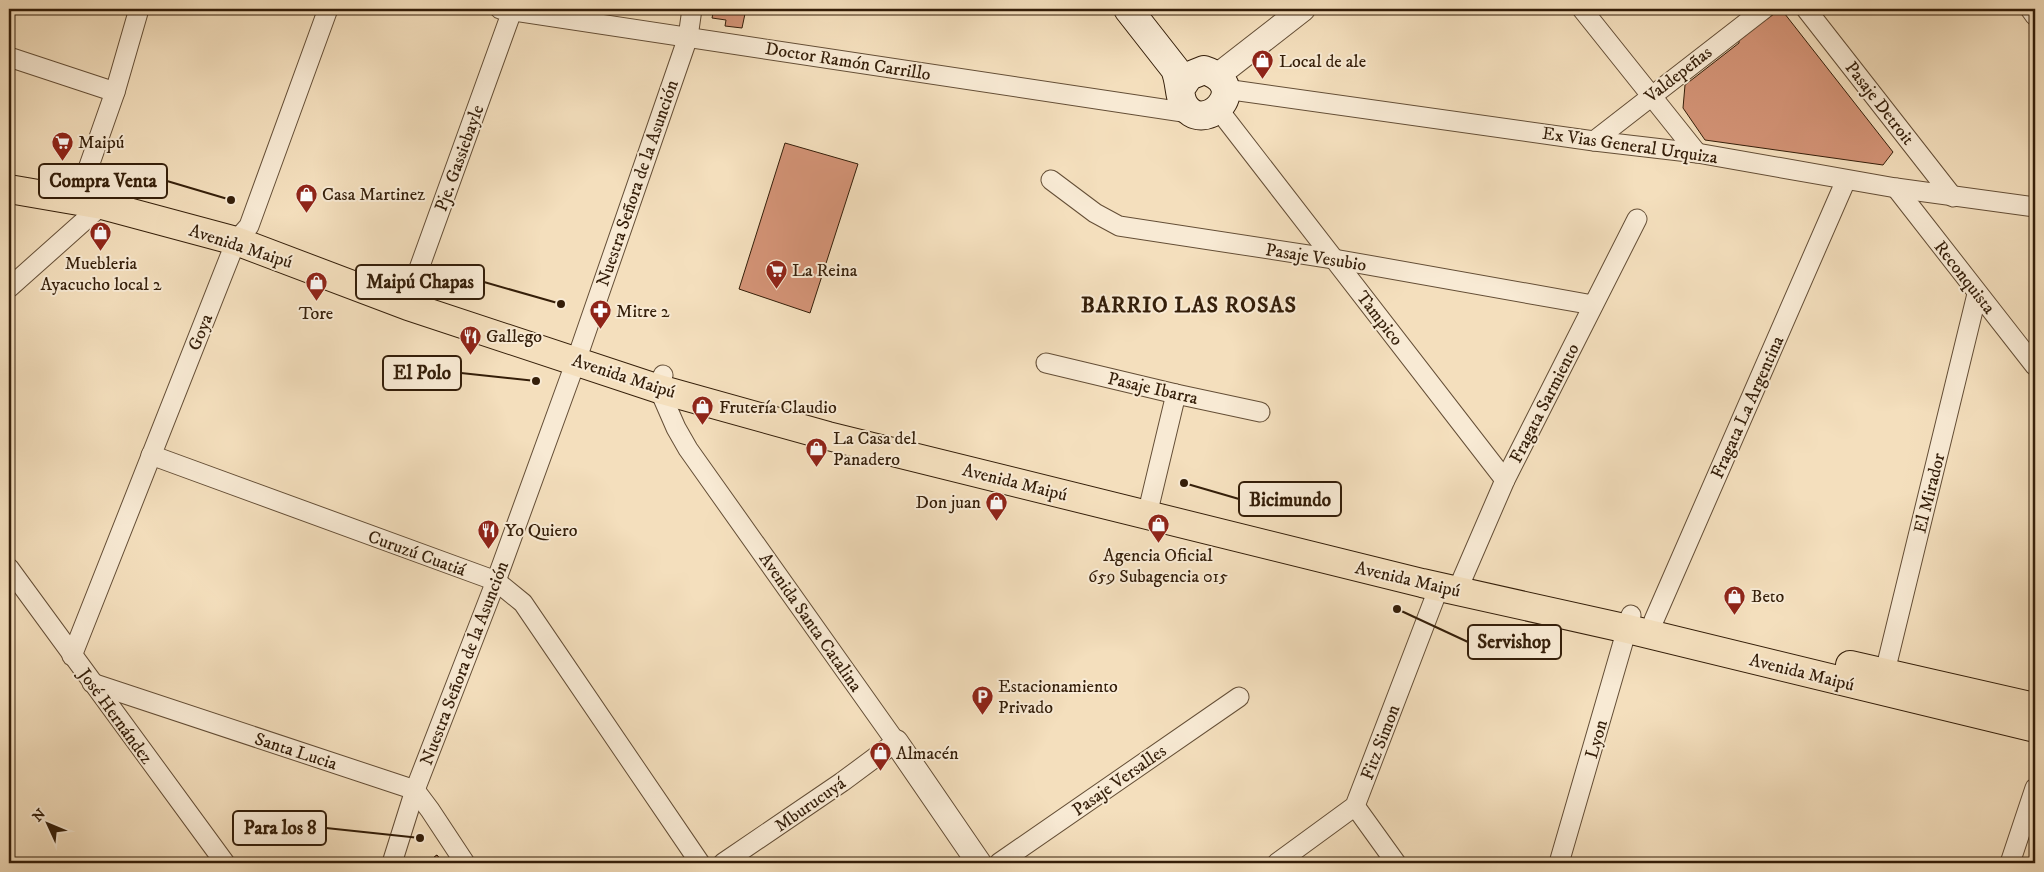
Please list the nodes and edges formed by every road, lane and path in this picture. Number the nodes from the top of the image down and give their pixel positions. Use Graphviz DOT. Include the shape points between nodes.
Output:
graph roads {
  1 [pos="139,9"];
  2 [pos="328,9"];
  3 [pos="692,9"];
  4 [pos="1128,9"];
  5 [pos="1151,9"];
  6 [pos="1303,9"];
  7 [pos="1582,9"];
  8 [pos="1764,9"];
  9 [pos="1806,9"];
  10 [pos="2030,9"];
  11 [pos="506,10"];
  12 [pos="2035,16"];
  13 [pos="688,37"];
  14 [pos="9,56"];
  15 [pos="115,92"];
  16 [pos="1212,92"];
  17 [pos="1650,96"];
  18 [pos="1594,141"];
  19 [pos="1697,153"];
  20 [pos="9,171"];
  21 [pos="1051,180"];
  22 [pos="1846,180"];
  23 [pos="83,183"];
  24 [pos="1896,188"];
  25 [pos="9,189"];
  26 [pos="1953,197"];
  27 [pos="102,205"];
  28 [pos="2035,207"];
  29 [pos="1637,218"];
  30 [pos="242,233"];
  31 [pos="1334,259"];
  32 [pos="9,288"];
  33 [pos="1978,294"];
  34 [pos="410,297"];
  35 [pos="1593,305"];
  36 [pos="578,354"];
  37 [pos="1046,363"];
  38 [pos="2035,366"];
  39 [pos="661,382"];
  40 [pos="1176,394"];
  41 [pos="1260,412"];
  42 [pos="151,455"];
  43 [pos="1505,480"];
  44 [pos="1149,506"];
  45 [pos="9,568"];
  46 [pos="496,581"];
  47 [pos="1453,584"];
  48 [pos="1640,625"];
  49 [pos="72,656"];
  50 [pos="1883,682"];
  51 [pos="92,683"];
  52 [pos="1238,697"];
  53 [pos="2035,708"];
  54 [pos="2035,728"];
  55 [pos="896,742"];
  56 [pos="2035,788"];
  57 [pos="415,790"];
  58 [pos="1356,806"];
  59 [pos="225,863"];
  60 [pos="392,863"];
  61 [pos="465,863"];
  62 [pos="700,863"];
  63 [pos="723,863"];
  64 [pos="979,863"];
  65 [pos="999,863"];
  66 [pos="1277,863"];
  67 [pos="1396,863"];
  68 [pos="1559,863"];
  69 [pos="2010,863"];
  1 -- 15 [label="street"];
  2 -- 30 [label="street, Goya"];
  3 -- 13 [label="street, Nuestra Señora de la Asunción"];
  4 -- 16 [label="main road" via="1175,69 1183,103 1188,109"];
  5 -- 16 [label="main road"];
  6 -- 16 [label="street"];
  7 -- 17 [label="street"];
  8 -- 17 [label="street, Valdepeñas"];
  9 -- 26 [label="street, Pasaje Detroit"];
  10 -- 12 [label="street"];
  11 -- 13 [label="street, Doctor Ramón Carrillo"];
  11 -- 34 [label="street, Pje. Gassiebayle"];
  13 -- 16 [label="street, Doctor Ramón Carrillo"];
  13 -- 36 [label="street, Nuestra Señora de la Asunción"];
  14 -- 15 [label="street"];
  15 -- 23 [label="street"];
  16 -- 18 [label="street, Ex Vias General Urquiza"];
  16 -- 31 [label="street, Tampico"];
  17 -- 18 [label="street, Valdepeñas"];
  17 -- 19 [label="street"];
  18 -- 19 [label="street, Ex Vias General Urquiza"];
  19 -- 22 [label="street, Ex Vias General Urquiza"];
  20 -- 23 [label="main road, Avenida Maipú"];
  21 -- 31 [label="street, Pasaje Vesubio" via="1095,213 1119,226"];
  22 -- 24 [label="street, Ex Vias General Urquiza"];
  22 -- 48 [label="street, Fragata La Argentina"];
  23 -- 27 [label="street"];
  23 -- 30 [label="main road, Avenida Maipú"];
  24 -- 26 [label="street, Ex Vias General Urquiza"];
  24 -- 33 [label="street, Reconquista"];
  25 -- 27 [label="main road, Avenida Maipú"];
  26 -- 28 [label="street, Ex Vias General Urquiza"];
  27 -- 30 [label="main road, Avenida Maipú"];
  27 -- 32 [label="street"];
  29 -- 35 [label="street, Fragata Sarmiento"];
  30 -- 34 [label="main road, Avenida Maipú"];
  30 -- 42 [label="street, Goya"];
  31 -- 35 [label="street, Pasaje Vesubio"];
  31 -- 43 [label="street, Tampico"];
  33 -- 38 [label="street, Reconquista"];
  33 -- 50 [label="street, El Mirador"];
  34 -- 36 [label="main road, Avenida Maipú"];
  35 -- 43 [label="street, Fragata Sarmiento"];
  36 -- 39 [label="main road, Avenida Maipú"];
  36 -- 46 [label="street, Nuestra Señora de la Asunción"];
  37 -- 40 [label="street, Pasaje Ibarra"];
  39 -- 44 [label="main road, Avenida Maipú" via="828,436"];
  39 -- 55 [label="street, Avenida Santa Catalina" via="676,428 688,449"];
  40 -- 41 [label="street, Pasaje Ibarra"];
  40 -- 44 [label="street"];
  42 -- 46 [label="street, Curuzú Cuatiá"];
  42 -- 49 [label="street, Goya"];
  43 -- 47 [label="street, Fragata Sarmiento"];
  44 -- 47 [label="main road, Avenida Maipú"];
  45 -- 49 [label="street, José Hernández"];
  46 -- 57 [label="street, Nuestra Señora de la Asunción"];
  46 -- 62 [label="street, Curuzú Cuatiá" via="523,602"];
  47 -- 48 [label="main road, Avenida Maipú"];
  47 -- 58 [label="street, Fitz Simon"];
  48 -- 50 [label="main road, Avenida Maipú"];
  48 -- 68 [label="street, Lyon"];
  49 -- 51 [label="street, José Hernández"];
  50 -- 53 [label="main road, Avenida Maipú"];
  50 -- 54 [label="main road, Avenida Maipú"];
  51 -- 57 [label="street, Santa Lucia"];
  51 -- 59 [label="street, José Hernández"];
  52 -- 65 [label="street, Pasaje Versalles"];
  55 -- 63 [label="street, Mburucuyá"];
  55 -- 64 [label="street, Avenida Santa Catalina"];
  56 -- 69 [label="street"];
  57 -- 60 [label="street, Nuestra Señora de la Asunción"];
  57 -- 61 [label="street"];
  58 -- 66 [label="street"];
  58 -- 67 [label="street"];
}
